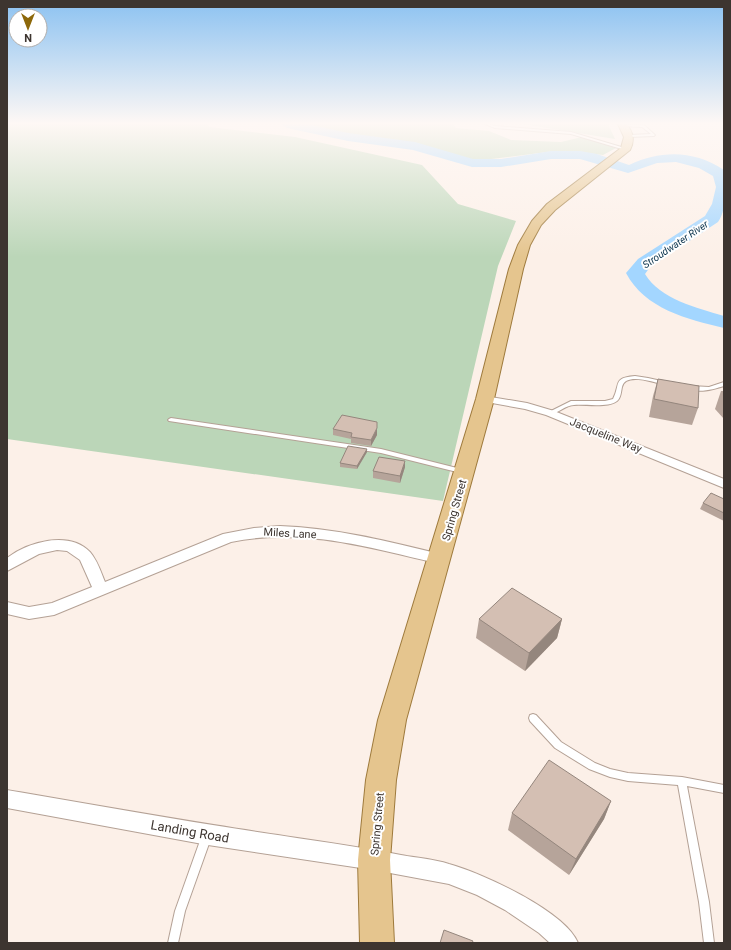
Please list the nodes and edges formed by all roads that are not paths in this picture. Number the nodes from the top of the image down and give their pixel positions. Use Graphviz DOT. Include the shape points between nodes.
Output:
graph roads {
  1 [pos="602,168"];
  2 [pos="724,384"];
  3 [pos="674,385"];
  4 [pos="688,387"];
  5 [pos="485,399"];
  6 [pos="550,412"];
  7 [pos="171,420"];
  8 [pos="465,472"];
  9 [pos="724,484"];
  10 [pos="440,559"];
  11 [pos="7,566"];
  12 [pos="101,589"];
  13 [pos="7,608"];
  14 [pos="533,718"];
  15 [pos="682,781"];
  16 [pos="724,789"];
  17 [pos="7,799"];
  18 [pos="208,835"];
  19 [pos="374,860"];
  20 [pos="173,943"];
  21 [pos="377,943"];
  22 [pos="567,943"];
  23 [pos="708,943"];
  1 -- 5 [label="main road, Spring Street" via="551,207 536,224 524,245"];
  2 -- 4 [label="lane" via="709,389"];
  3 -- 6 [label="lane" via="626,378 620,383 617,397 610,402 571,403"];
  5 -- 6 [label="street, Jacqueline Way"];
  5 -- 8 [label="main road, Spring Street"];
  6 -- 9 [label="street, Jacqueline Way"];
  7 -- 8 [label="lane" via="381,451"];
  8 -- 10 [label="main road, Spring Street"];
  10 -- 12 [label="street, Miles Lane" via="362,541 307,532 258,531 228,538"];
  10 -- 19 [label="main road, Spring Street" via="392,720 381,780"];
  11 -- 12 [label="street" via="30,551 66,546 86,556"];
  12 -- 13 [label="street, Miles Lane" via="45,611 29,613"];
  14 -- 15 [label="lane" via="558,745 592,766 628,777"];
  15 -- 16 [label="lane"];
  15 -- 23 [label="lane" via="707,920"];
  17 -- 18 [label="street, Landing Road"];
  18 -- 19 [label="street, Landing Road"];
  18 -- 20 [label="lane" via="180,911"];
  19 -- 21 [label="main road, Spring Street"];
  19 -- 22 [label="street, Landing Road" via="449,874 482,886 513,902 547,925"];
}
